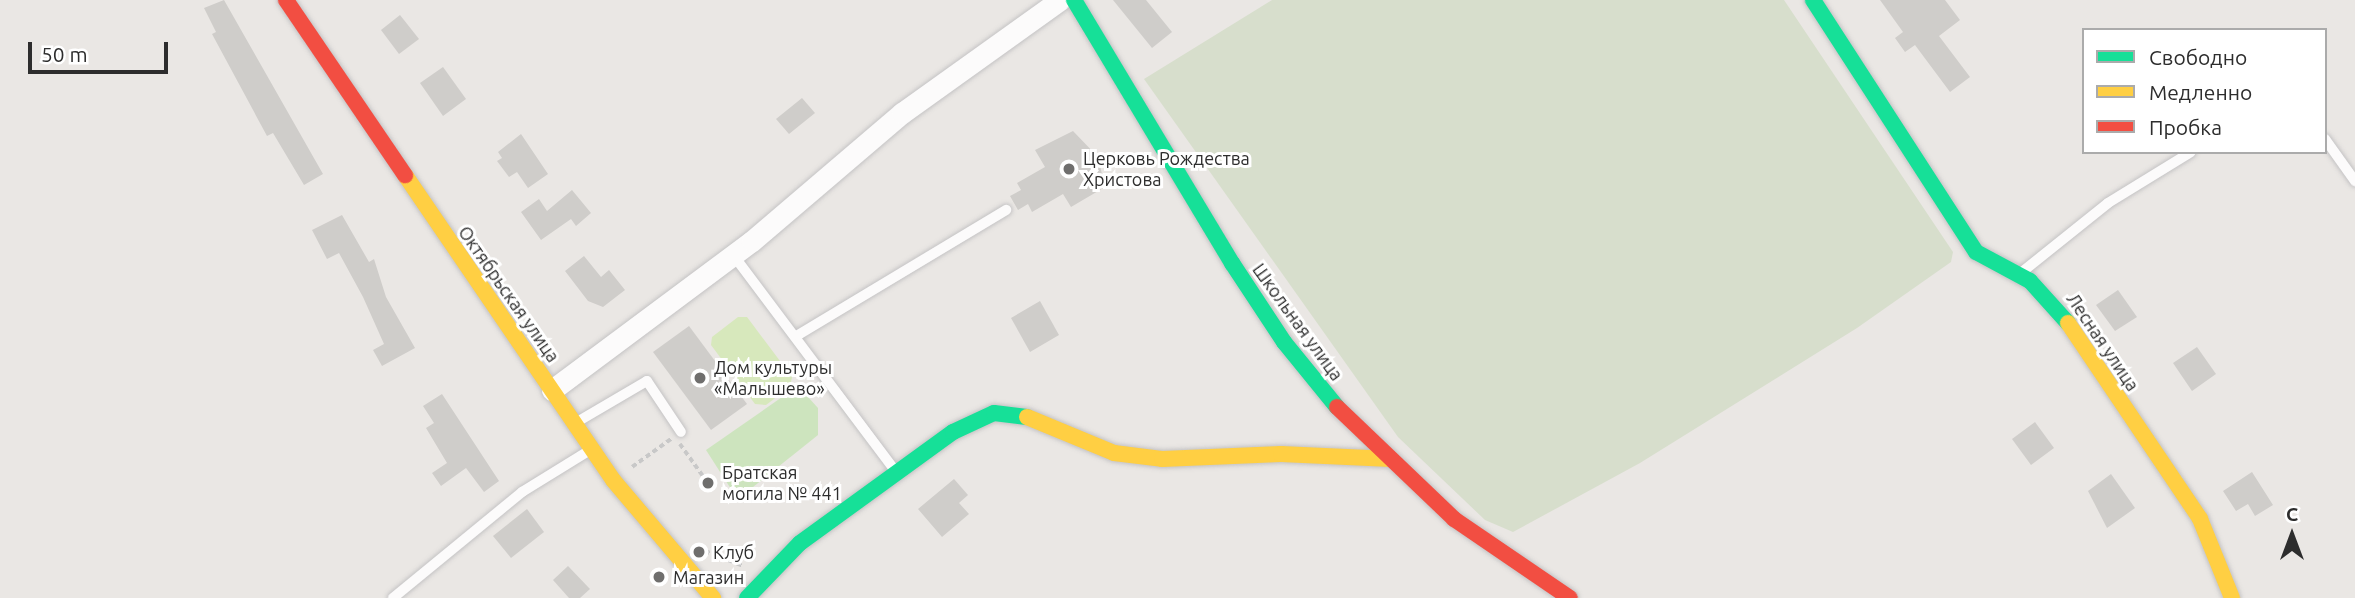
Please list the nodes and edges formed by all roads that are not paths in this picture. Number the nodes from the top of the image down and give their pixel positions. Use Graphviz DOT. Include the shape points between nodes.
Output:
graph roads {
  1 [pos="286,0"];
  2 [pos="1060,0"];
  3 [pos="1074,0"];
  4 [pos="1813,0"];
  5 [pos="2327,142"];
  6 [pos="2188,154"];
  7 [pos="2355,181"];
  8 [pos="1006,210"];
  9 [pos="734,256"];
  10 [pos="2020,274"];
  11 [pos="798,335"];
  12 [pos="552,390"];
  13 [pos="575,423"];
  14 [pos="678,434"];
  15 [pos="592,449"];
  16 [pos="1391,459"];
  17 [pos="896,473"];
  18 [pos="393,598"];
  19 [pos="713,598"];
  20 [pos="747,598"];
  21 [pos="1570,598"];
  22 [pos="2232,598"];
  1 -- 12 [label="street, Октябрьская улица"];
  2 -- 9 [label="street" via="902,113"];
  3 -- 16 [label="street, Школьная улица" via="1284,342 1334,404"];
  4 -- 10 [label="street, Лесная улица" via="1976,252"];
  5 -- 7 [label="lane"];
  6 -- 10 [label="lane" via="2108,203"];
  8 -- 11 [label="lane"];
  9 -- 11 [label="lane"];
  9 -- 12 [label="street"];
  10 -- 22 [label="street, Лесная улица" via="2056,304 2200,519"];
  11 -- 17 [label="lane"];
  12 -- 13 [label="street, Октябрьская улица"];
  13 -- 14 [label="lane" via="647,381"];
  13 -- 15 [label="street, Октябрьская улица"];
  15 -- 18 [label="lane" via="522,492"];
  15 -- 19 [label="street, Октябрьская улица"];
  16 -- 17 [label="street" via="1126,455 1032,418 994,413 953,432"];
  16 -- 21 [label="street, Школьная улица" via="1454,519"];
  17 -- 20 [label="street" via="800,543"];
}
